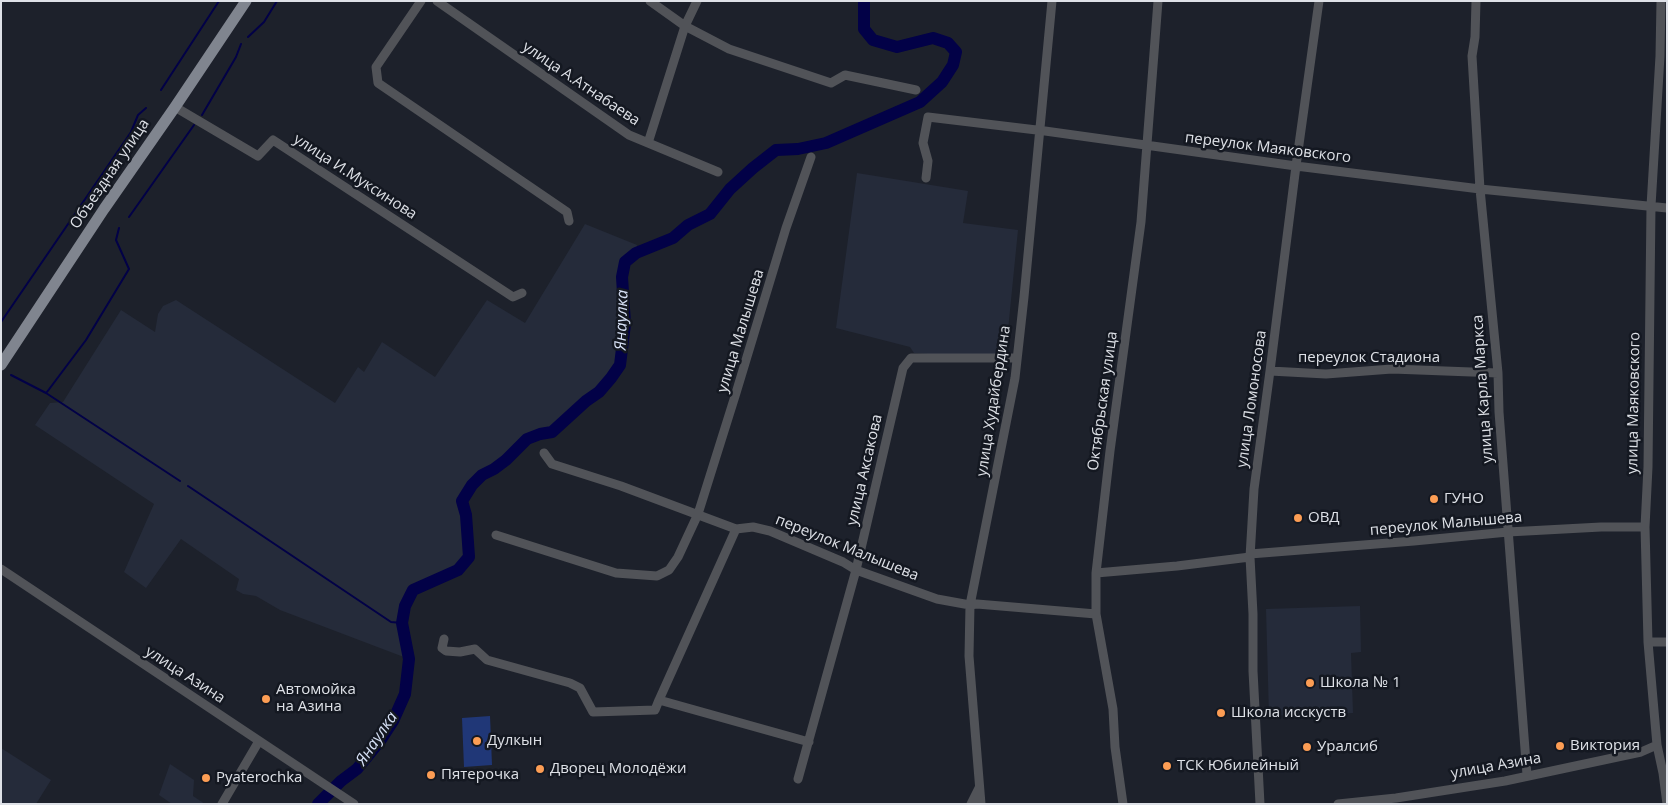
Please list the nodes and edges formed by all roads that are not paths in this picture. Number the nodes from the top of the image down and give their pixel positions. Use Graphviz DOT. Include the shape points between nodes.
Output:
graph roads {
  1 [pos="246,1"];
  2 [pos="421,1"];
  3 [pos="437,1"];
  4 [pos="650,1"];
  5 [pos="697,1"];
  6 [pos="1052,1"];
  7 [pos="1158,1"];
  8 [pos="1319,1"];
  9 [pos="1476,1"];
  10 [pos="1661,1"];
  11 [pos="685,26"];
  12 [pos="916,90"];
  13 [pos="175,107"];
  14 [pos="1039,130"];
  15 [pos="648,143"];
  16 [pos="1148,146"];
  17 [pos="811,157"];
  18 [pos="1296,166"];
  19 [pos="718,172"];
  20 [pos="926,178"];
  21 [pos="1480,189"];
  22 [pos="1651,206"];
  23 [pos="1667,208"];
  24 [pos="569,221"];
  25 [pos="522,293"];
  26 [pos="1016,358"];
  27 [pos="1,365"];
  28 [pos="1270,371"];
  29 [pos="1498,373"];
  30 [pos="544,452"];
  31 [pos="698,514"];
  32 [pos="1645,527"];
  33 [pos="736,529"];
  34 [pos="1508,532"];
  35 [pos="496,535"];
  36 [pos="1250,556"];
  37 [pos="1,569"];
  38 [pos="856,570"];
  39 [pos="1096,573"];
  40 [pos="970,605"];
  41 [pos="1096,614"];
  42 [pos="444,639"];
  43 [pos="1648,642"];
  44 [pos="1667,642"];
  45 [pos="659,700"];
  46 [pos="259,741"];
  47 [pos="809,742"];
  48 [pos="1657,746"];
  49 [pos="1526,775"];
  50 [pos="798,779"];
  51 [pos="980,787"];
  52 [pos="222,804"];
  53 [pos="354,804"];
  54 [pos="971,804"];
  55 [pos="981,804"];
  56 [pos="989,804"];
  57 [pos="1123,804"];
  58 [pos="1260,804"];
  59 [pos="1338,804"];
  60 [pos="1666,804"];
  1 -- 13 [label="main road, Объездная улица"];
  2 -- 24 [label="street" via="376,67 378,83 567,212"];
  3 -- 15 [label="street, улица А.Атнабаева" via="629,135"];
  4 -- 11 [label="street"];
  5 -- 11 [label="street"];
  6 -- 14 [label="street, улица Худайбердина"];
  7 -- 16 [label="street, Октябрьская улица"];
  8 -- 18 [label="street, улица Ломоносова"];
  9 -- 21 [label="street, улица Карла Маркса" via="1472,56"];
  10 -- 22 [label="street, улица Маяковского"];
  11 -- 12 [label="street" via="729,49 831,83 845,76"];
  11 -- 15 [label="street"];
  13 -- 25 [label="street, улица И.Муксинова" via="258,156 273,140 513,297"];
  13 -- 27 [label="main road, Объездная улица"];
  14 -- 16 [label="street, переулок Маяковского"];
  14 -- 20 [label="street, переулок Маяковского" via="928,117 923,143 928,161"];
  14 -- 26 [label="street, улица Худайбердина"];
  15 -- 19 [label="street, улица А.Атнабаева"];
  16 -- 18 [label="street, переулок Маяковского"];
  16 -- 39 [label="street, Октябрьская улица"];
  17 -- 31 [label="street, улица Малышева"];
  18 -- 21 [label="street, переулок Маяковского"];
  18 -- 28 [label="street, улица Ломоносова"];
  21 -- 22 [label="street, переулок Маяковского"];
  21 -- 29 [label="street, улица Карла Маркса"];
  22 -- 23 [label="street, переулок Маяковского"];
  22 -- 32 [label="street, улица Маяковского"];
  26 -- 38 [label="street, улица Аксакова" via="912,358 903,368"];
  26 -- 40 [label="street, улица Худайбердина" via="1015,378"];
  28 -- 29 [label="street, переулок Стадиона" via="1326,374 1392,369"];
  28 -- 36 [label="street, улица Ломоносова" via="1254,489"];
  29 -- 34 [label="street, улица Карла Маркса"];
  30 -- 31 [label="street, переулок Малышева" via="552,464"];
  31 -- 33 [label="street, переулок Малышева"];
  31 -- 35 [label="street, улица Малышева" via="678,557 669,570 657,576 616,574"];
  32 -- 34 [label="street, переулок Малышева"];
  32 -- 43 [label="street, улица Маяковского"];
  33 -- 38 [label="street, переулок Малышева" via="753,527 770,531"];
  33 -- 45 [label="street"];
  34 -- 36 [label="street, переулок Малышева"];
  34 -- 49 [label="street, улица Карла Маркса"];
  36 -- 39 [label="street, переулок Малышева"];
  36 -- 58 [label="street, улица Ломоносова"];
  37 -- 46 [label="street, улица Азина"];
  38 -- 40 [label="street, переулок Малышева" via="938,599"];
  38 -- 47 [label="street, улица Аксакова"];
  39 -- 41 [label="street, Октябрьская улица"];
  40 -- 41 [label="street, переулок Малышева"];
  40 -- 51 [label="street, улица Худайбердина" via="969,656"];
  41 -- 57 [label="street, Октябрьская улица"];
  42 -- 45 [label="street" via="442,648 446,651 475,649 487,660 570,683 580,688 593,712 655,710"];
  43 -- 44 [label="street"];
  43 -- 48 [label="street, улица Маяковского"];
  45 -- 47 [label="street"];
  46 -- 52 [label="street"];
  46 -- 53 [label="street, улица Азина"];
  47 -- 50 [label="street, улица Аксакова"];
  48 -- 49 [label="street, улица Азина"];
  48 -- 60 [label="street, улица Маяковского"];
  49 -- 59 [label="street, улица Азина" via="1396,798"];
  51 -- 54 [label="street"];
  51 -- 55 [label="street, улица Худайбердина"];
  51 -- 56 [label="street"];
}
